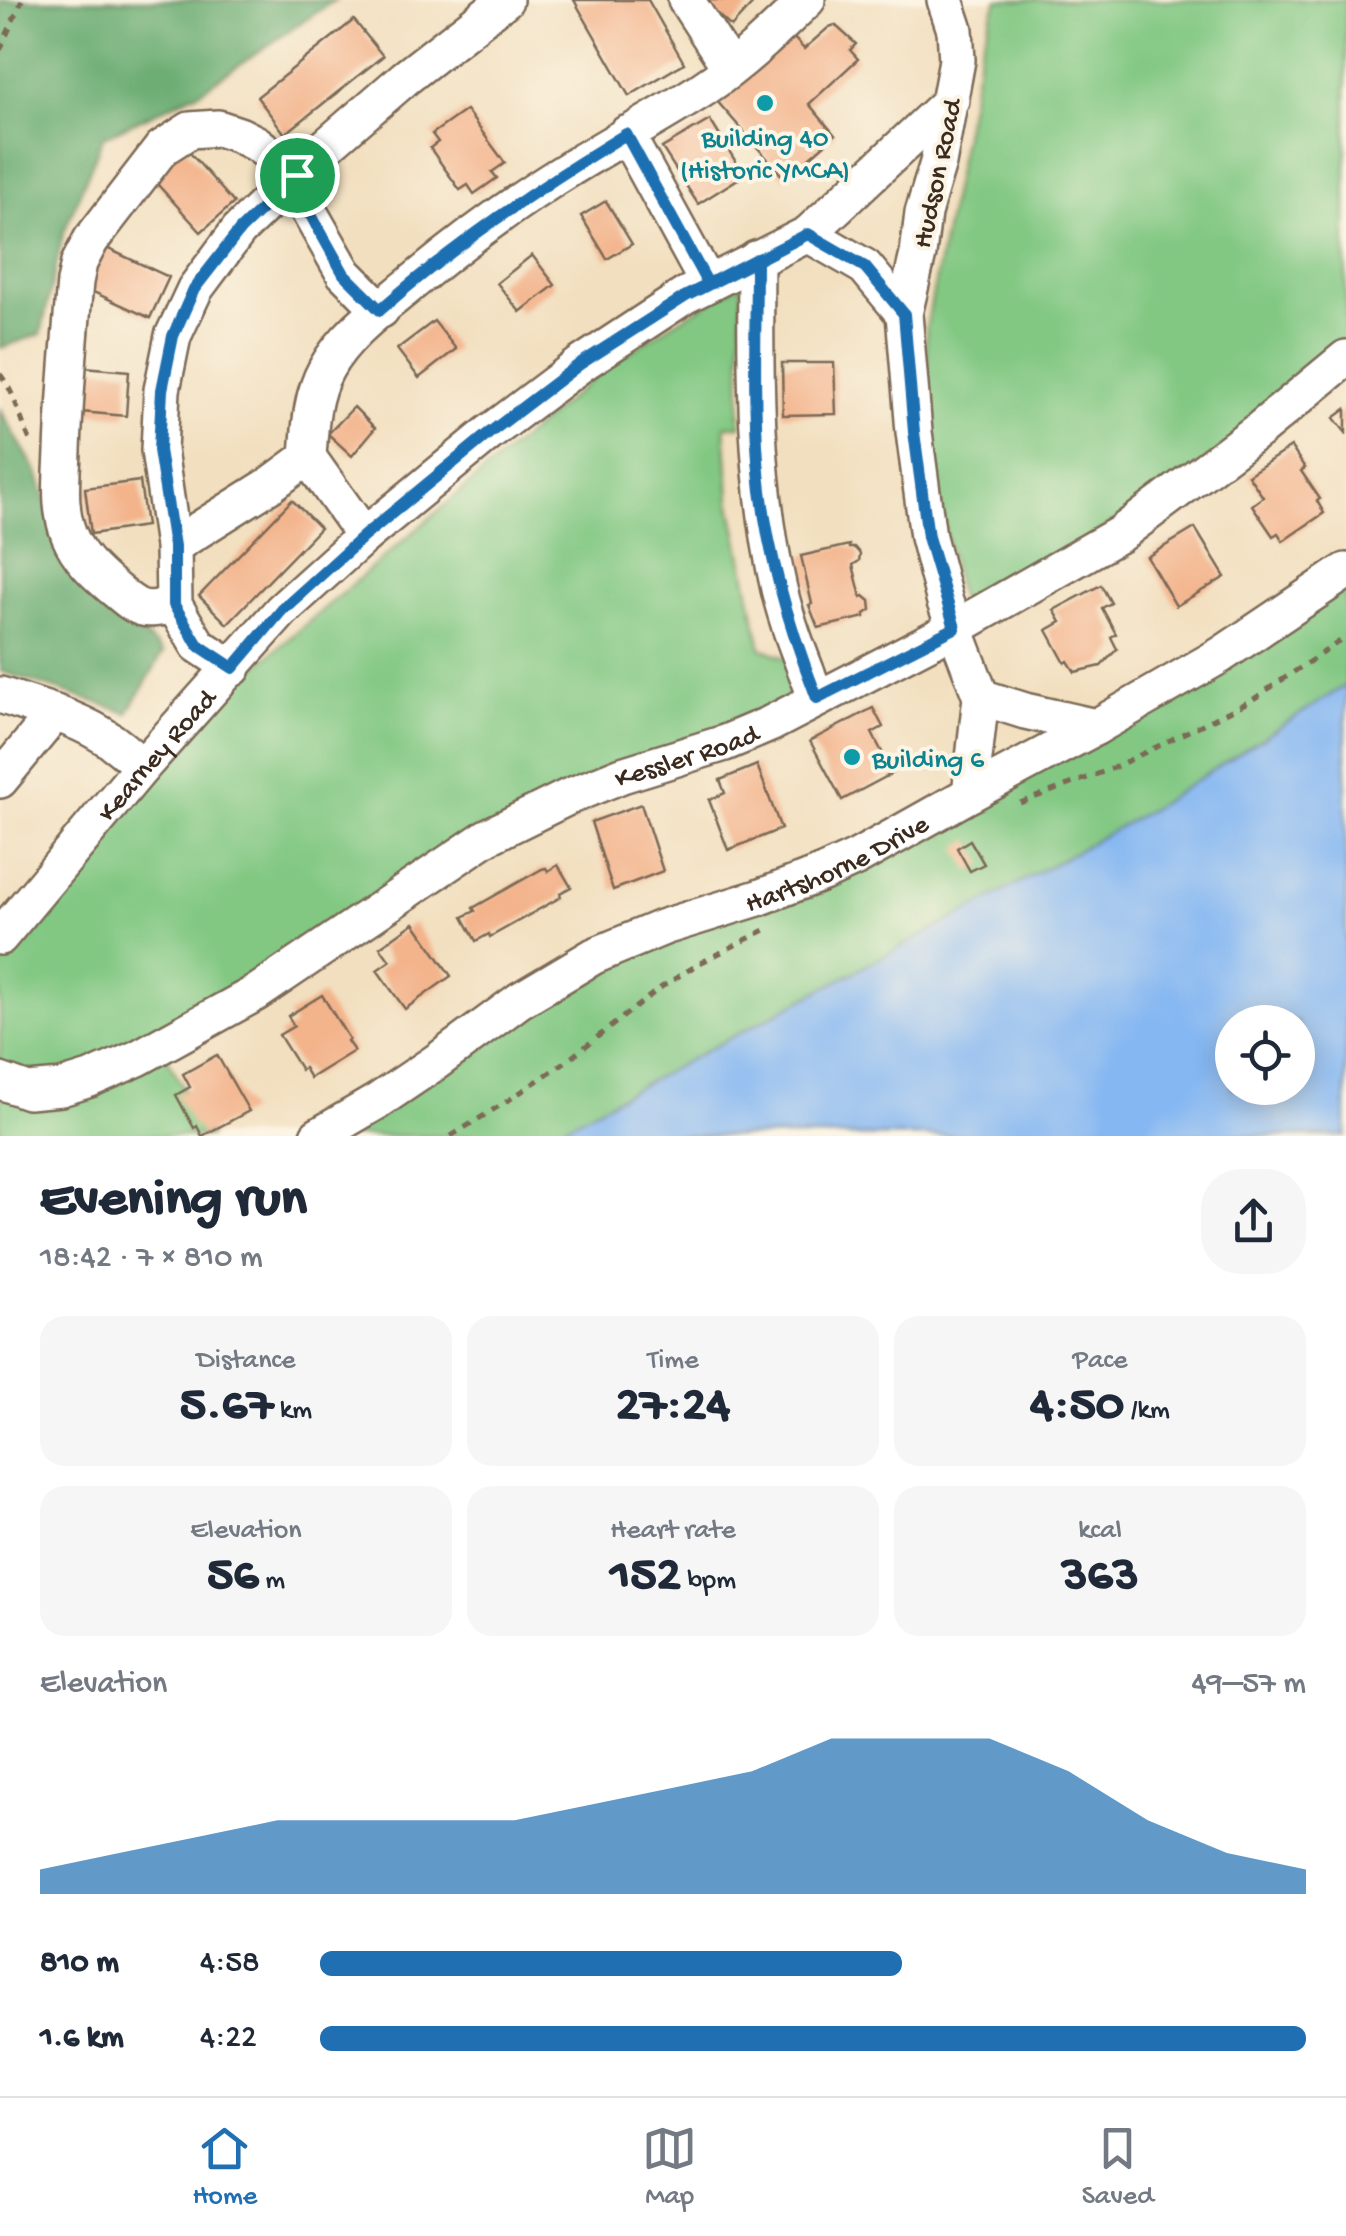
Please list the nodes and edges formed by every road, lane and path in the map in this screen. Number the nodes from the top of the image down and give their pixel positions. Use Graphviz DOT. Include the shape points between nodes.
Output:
graph roads {
  1 [pos="22,0"];
  2 [pos="505,0"];
  3 [pos="686,0"];
  4 [pos="806,0"];
  5 [pos="945,0"];
  6 [pos="0,50"];
  7 [pos="730,68"];
  8 [pos="951,100"];
  9 [pos="626,134"];
  10 [pos="297,175"];
  11 [pos="808,234"];
  12 [pos="756,259"];
  13 [pos="708,284"];
  14 [pos="380,310"];
  15 [pos="904,314"];
  16 [pos="1346,358"];
  17 [pos="0,374"];
  18 [pos="38,456"];
  19 [pos="308,458"];
  20 [pos="364,536"];
  21 [pos="174,546"];
  22 [pos="1346,570"];
  23 [pos="174,605"];
  24 [pos="955,628"];
  25 [pos="1346,637"];
  26 [pos="233,668"];
  27 [pos="0,696"];
  28 [pos="981,697"];
  29 [pos="817,698"];
  30 [pos="55,713"];
  31 [pos="1096,727"];
  32 [pos="142,767"];
  33 [pos="0,780"];
  34 [pos="970,794"];
  35 [pos="1020,803"];
  36 [pos="774,926"];
  37 [pos="0,938"];
  38 [pos="0,1080"];
  39 [pos="318,1136"];
  40 [pos="450,1136"];
  1 -- 6 [label="path"];
  2 -- 10 [label="street"];
  3 -- 7 [label="street"];
  4 -- 7 [label="street"];
  5 -- 8 [label="street, Hudson Road" via="957,60"];
  7 -- 9 [label="street"];
  8 -- 11 [label="street, Kearney Road"];
  8 -- 15 [label="street, Hudson Road"];
  9 -- 13 [label="street"];
  9 -- 14 [label="street" via="511,207"];
  10 -- 14 [label="street" via="307,208 344,274"];
  10 -- 21 [label="street" via="240,230 194,289 173,336 159,450"];
  10 -- 23 [label="street" via="239,135 190,130 162,148 91,240 74,282 64,404 62,502 68,531 95,573 136,606"];
  11 -- 12 [label="street, Kearney Road"];
  11 -- 15 [label="street" via="865,267"];
  12 -- 13 [label="street, Kearney Road"];
  12 -- 29 [label="street" via="758,459 766,520 780,590"];
  13 -- 20 [label="street, Kearney Road" via="580,364"];
  14 -- 19 [label="street" via="327,367 312,409"];
  15 -- 24 [label="street, Hudson Road" via="928,537"];
  16 -- 24 [label="street, Kessler Road" via="1120,534"];
  17 -- 18 [label="path"];
  19 -- 20 [label="street"];
  19 -- 21 [label="street"];
  20 -- 26 [label="street, Kearney Road" via="282,610"];
  21 -- 23 [label="street"];
  22 -- 31 [label="street, Hartshorne Drive" via="1222,655"];
  23 -- 26 [label="street" via="198,645"];
  24 -- 28 [label="street, Hudson Road"];
  24 -- 29 [label="street, Kessler Road"];
  25 -- 35 [label="path" via="1252,700 1111,769"];
  26 -- 32 [label="street, Kearney Road"];
  27 -- 30 [label="street"];
  28 -- 31 [label="street"];
  28 -- 34 [label="street, Hudson Road"];
  29 -- 38 [label="street, Kessler Road" via="725,743 622,775 487,837 256,993 138,1058 61,1088 28,1090"];
  30 -- 32 [label="street" via="115,742"];
  30 -- 33 [label="street"];
  31 -- 34 [label="street, Hartshorne Drive"];
  32 -- 37 [label="street, Kearney Road"];
  34 -- 39 [label="street, Hartshorne Drive" via="822,873 594,956"];
  36 -- 40 [label="path" via="700,962 568,1060"];
}
